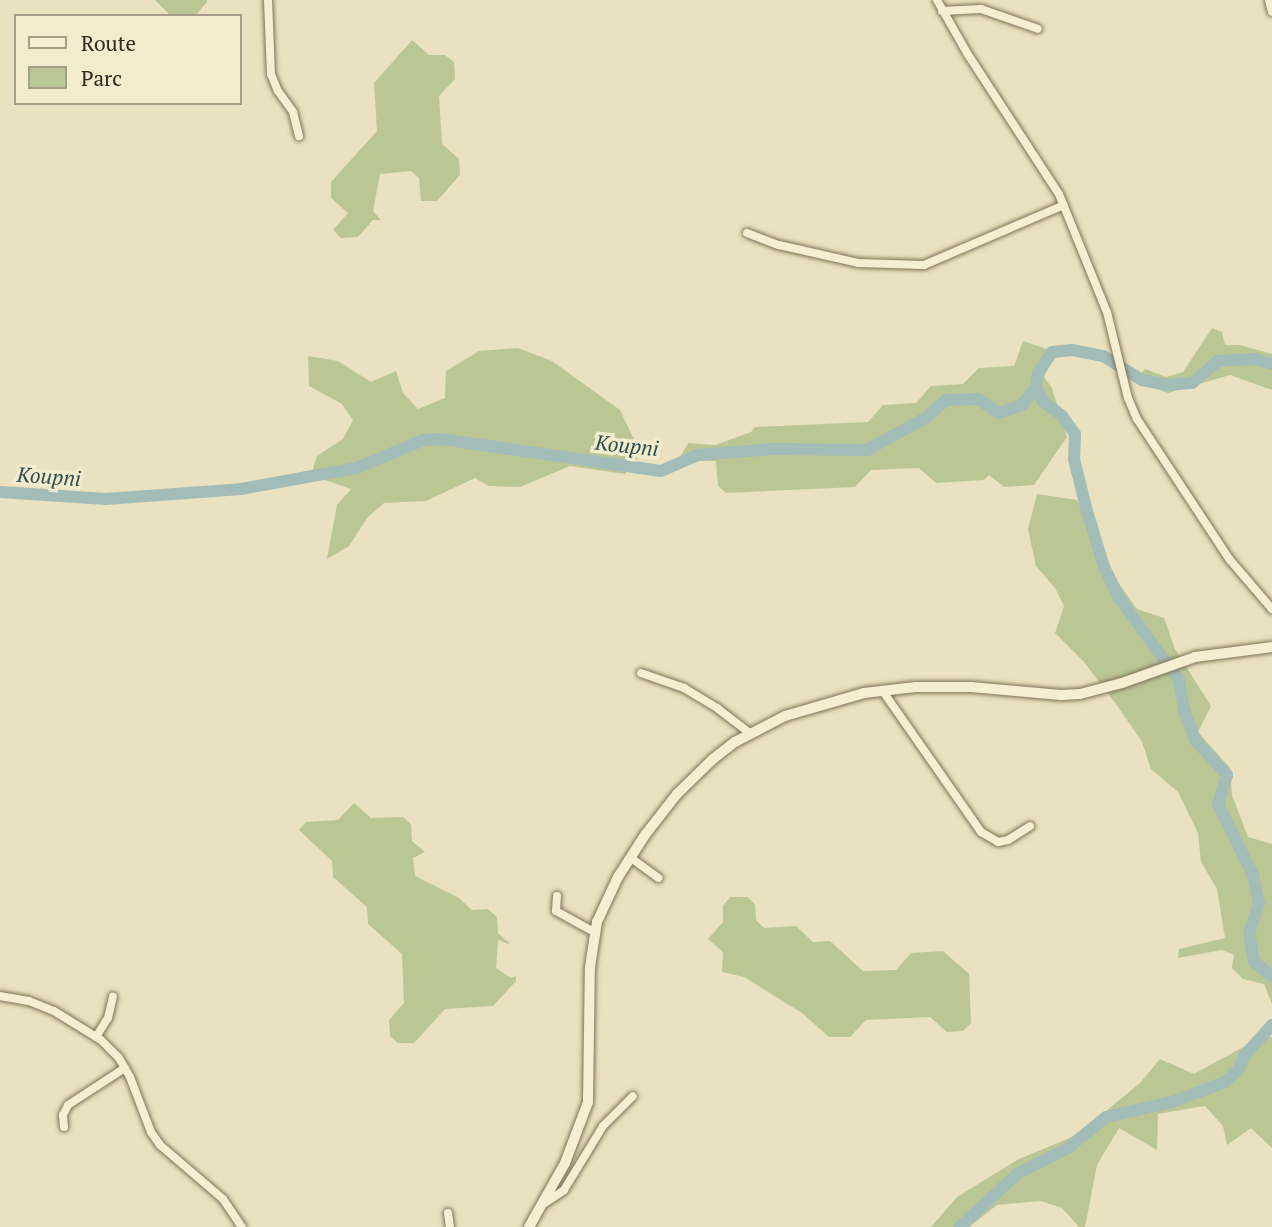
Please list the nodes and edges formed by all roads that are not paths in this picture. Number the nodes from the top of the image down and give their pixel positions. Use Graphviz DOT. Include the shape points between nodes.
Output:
graph roads {
  1 [pos="268,0"];
  2 [pos="937,0"];
  3 [pos="1269,0"];
  4 [pos="942,12"];
  5 [pos="1272,12"];
  6 [pos="1038,29"];
  7 [pos="299,136"];
  8 [pos="1064,205"];
  9 [pos="747,233"];
  10 [pos="1272,609"];
  11 [pos="1272,648"];
  12 [pos="641,673"];
  13 [pos="882,690"];
  14 [pos="751,734"];
  15 [pos="1030,826"];
  16 [pos="631,858"];
  17 [pos="659,878"];
  18 [pos="558,896"];
  19 [pos="594,932"];
  20 [pos="0,996"];
  21 [pos="113,997"];
  22 [pos="96,1037"];
  23 [pos="125,1068"];
  24 [pos="633,1096"];
  25 [pos="64,1126"];
  26 [pos="545,1203"];
  27 [pos="448,1213"];
  28 [pos="242,1227"];
  29 [pos="450,1227"];
  30 [pos="529,1227"];
  1 -- 7 [label="street" via="271,74 293,112"];
  2 -- 4 [label="street"];
  3 -- 5 [label="street"];
  4 -- 6 [label="street" via="981,9"];
  4 -- 8 [label="street"];
  8 -- 9 [label="street" via="924,265 858,263"];
  8 -- 10 [label="street" via="1107,312 1128,398 1147,438 1230,560"];
  11 -- 13 [label="main road" via="1207,654 1080,694 971,687"];
  12 -- 14 [label="street" via="684,688"];
  13 -- 14 [label="main road" via="811,706"];
  13 -- 15 [label="street" via="981,832 998,842"];
  14 -- 16 [label="main road" via="693,776"];
  16 -- 17 [label="street"];
  16 -- 19 [label="main road" via="608,896"];
  18 -- 19 [label="street" via="556,911"];
  19 -- 26 [label="main road" via="588,1102"];
  20 -- 22 [label="street" via="54,1011"];
  21 -- 22 [label="street" via="108,1018"];
  22 -- 23 [label="street"];
  23 -- 25 [label="street" via="68,1105"];
  23 -- 28 [label="street" via="160,1145 223,1199"];
  24 -- 26 [label="street" via="603,1126 564,1189"];
  26 -- 30 [label="main road"];
  27 -- 29 [label="street"];
}
